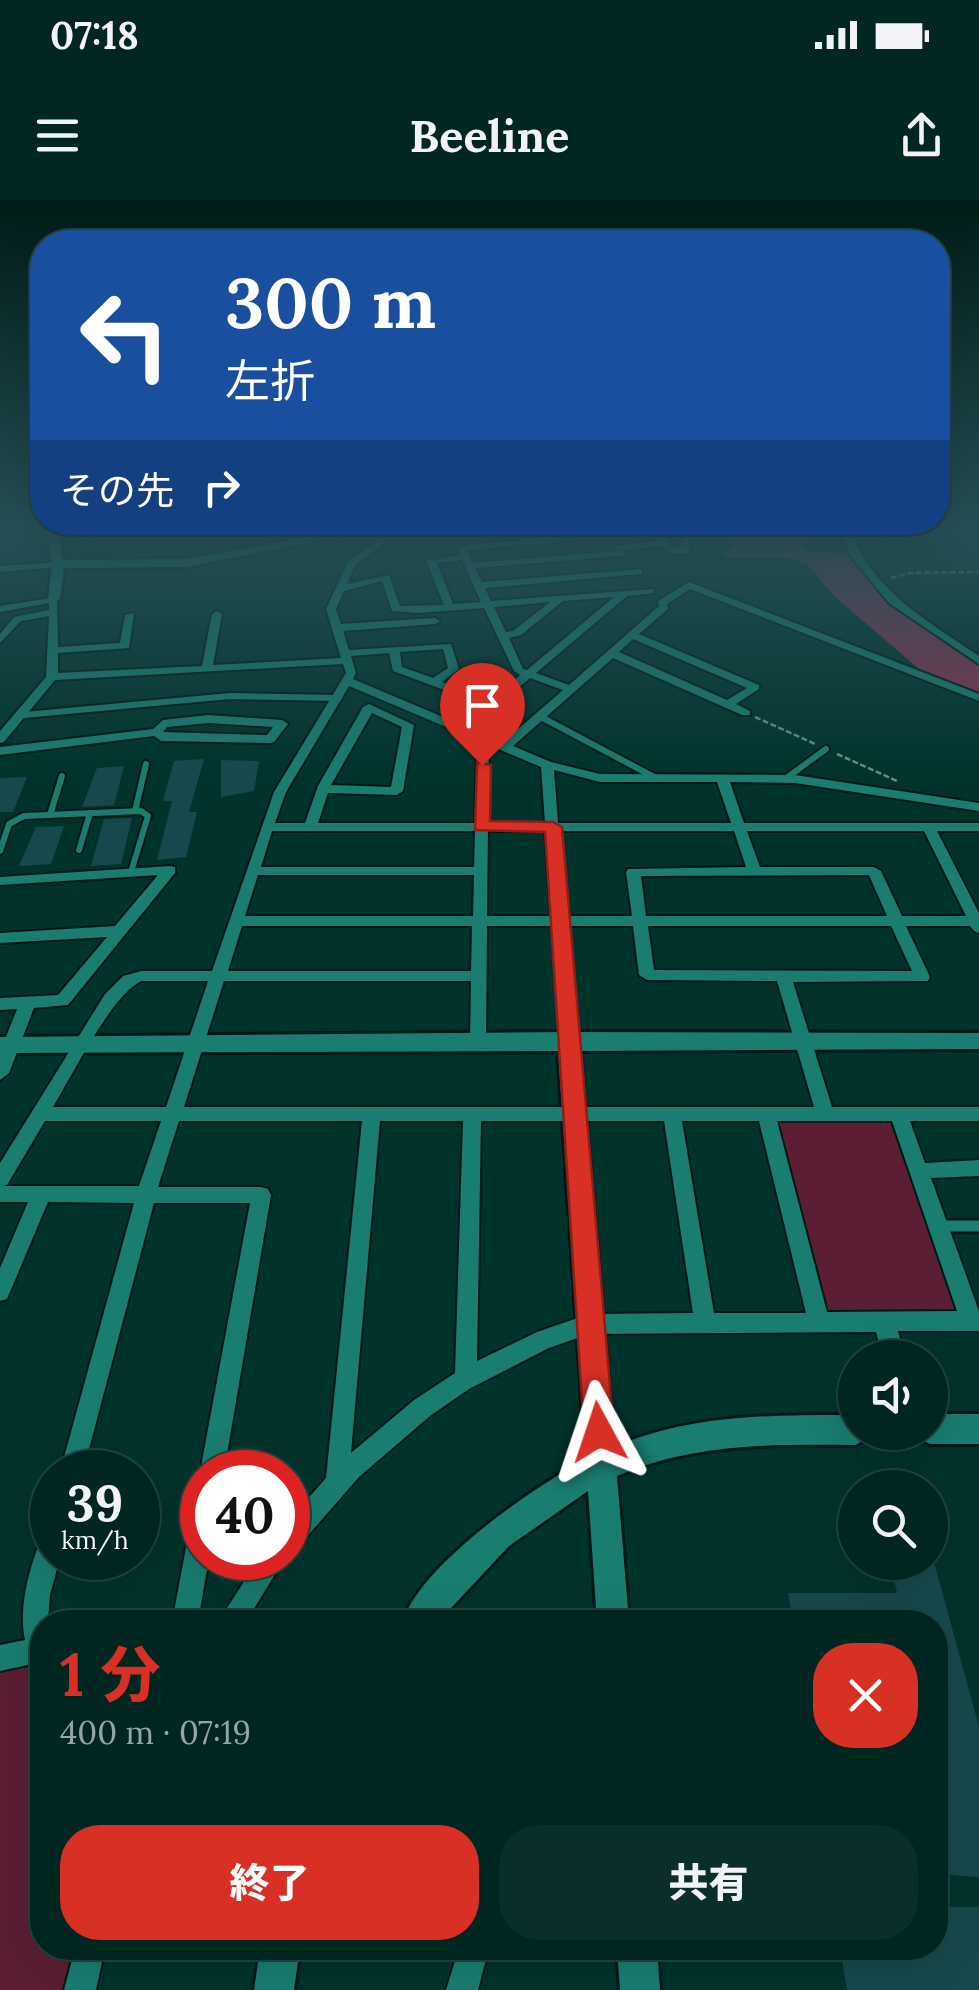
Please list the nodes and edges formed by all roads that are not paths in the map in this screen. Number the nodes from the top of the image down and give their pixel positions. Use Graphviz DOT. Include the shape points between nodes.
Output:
graph roads {
  1 [pos="38,612"];
  2 [pos="53,612"];
  3 [pos="332,612"];
  4 [pos="494,612"];
  5 [pos="544,612"];
  6 [pos="603,612"];
  7 [pos="660,612"];
  8 [pos="757,612"];
  9 [pos="906,612"];
  10 [pos="217,614"];
  11 [pos="130,616"];
  12 [pos="440,620"];
  13 [pos="336,628"];
  14 [pos="632,635"];
  15 [pos="504,636"];
  16 [pos="0,640"];
  17 [pos="394,649"];
  18 [pos="54,650"];
  19 [pos="610,653"];
  20 [pos="346,657"];
  21 [pos="979,661"];
  22 [pos="207,669"];
  23 [pos="528,676"];
  24 [pos="52,677"];
  25 [pos="348,681"];
  26 [pos="434,682"];
  27 [pos="571,688"];
  28 [pos="339,698"];
  29 [pos="979,698"];
  30 [pos="494,704"];
  31 [pos="728,705"];
  32 [pos="746,713"];
  33 [pos="24,715"];
  34 [pos="540,718"];
  35 [pos="466,727"];
  36 [pos="158,732"];
  37 [pos="483,734"];
  38 [pos="0,738"];
  39 [pos="507,745"];
  40 [pos="826,749"];
  41 [pos="0,752"];
  42 [pos="146,764"];
  43 [pos="547,765"];
  44 [pos="62,776"];
  45 [pos="785,779"];
  46 [pos="658,780"];
  47 [pos="723,781"];
  48 [pos="324,789"];
  49 [pos="979,807"];
  50 [pos="135,811"];
  51 [pos="90,813"];
  52 [pos="50,815"];
  53 [pos="481,826"];
  54 [pos="738,826"];
  55 [pos="928,826"];
  56 [pos="267,827"];
  57 [pos="310,827"];
  58 [pos="553,827"];
  59 [pos="979,827"];
  60 [pos="79,850"];
  61 [pos="0,851"];
  62 [pos="481,871"];
  63 [pos="754,871"];
  64 [pos="131,872"];
  65 [pos="253,872"];
  66 [pos="0,881"];
  67 [pos="639,920"];
  68 [pos="896,920"];
  69 [pos="481,921"];
  70 [pos="237,922"];
  71 [pos="559,922"];
  72 [pos="978,924"];
  73 [pos="120,931"];
  74 [pos="0,938"];
  75 [pos="480,976"];
  76 [pos="784,976"];
  77 [pos="219,977"];
  78 [pos="28,1002"];
  79 [pos="0,1004"];
  80 [pos="801,1039"];
  81 [pos="568,1040"];
  82 [pos="478,1041"];
  83 [pos="979,1041"];
  84 [pos="87,1042"];
  85 [pos="199,1042"];
  86 [pos="7,1045"];
  87 [pos="0,1072"];
  88 [pos="172,1113"];
  89 [pos="372,1113"];
  90 [pos="575,1113"];
  91 [pos="825,1113"];
  92 [pos="42,1114"];
  93 [pos="472,1114"];
  94 [pos="672,1114"];
  95 [pos="766,1114"];
  96 [pos="899,1114"];
  97 [pos="979,1114"];
  98 [pos="979,1168"];
  99 [pos="918,1170"];
  100 [pos="0,1179"];
  101 [pos="0,1194"];
  102 [pos="41,1195"];
  103 [pos="146,1195"];
  104 [pos="938,1226"];
  105 [pos="979,1226"];
  106 [pos="0,1292"];
  107 [pos="975,1321"];
  108 [pos="819,1322"];
  109 [pos="705,1323"];
  110 [pos="589,1324"];
  111 [pos="885,1324"];
  112 [pos="889,1340"];
  113 [pos="466,1379"];
  114 [pos="948,1429"];
  115 [pos="979,1429"];
  116 [pos="838,1431"];
  117 [pos="77,1450"];
  118 [pos="216,1450"];
  119 [pos="602,1468"];
  120 [pos="337,1481"];
  121 [pos="310,1513"];
  122 [pos="42,1580"];
  123 [pos="193,1580"];
  124 [pos="259,1580"];
  125 [pos="34,1610"];
  126 [pos="188,1610"];
  127 [pos="239,1610"];
  128 [pos="428,1610"];
  129 [pos="612,1610"];
  130 [pos="30,1651"];
  131 [pos="0,1658"];
  132 [pos="87,1960"];
  133 [pos="278,1960"];
  134 [pos="471,1960"];
  135 [pos="638,1960"];
  136 [pos="80,1990"];
  137 [pos="274,1990"];
  138 [pos="462,1990"];
  139 [pos="640,1990"];
  1 -- 16 [label="street" via="18,619"];
  2 -- 18 [label="street"];
  3 -- 13 [label="street"];
  4 -- 15 [label="street"];
  5 -- 15 [label="street"];
  6 -- 23 [label="street"];
  7 -- 14 [label="street"];
  8 -- 29 [label="street"];
  9 -- 21 [label="street"];
  10 -- 22 [label="street"];
  11 -- 18 [label="street" via="125,646"];
  12 -- 13 [label="street"];
  13 -- 20 [label="street"];
  14 -- 19 [label="street"];
  14 -- 31 [label="street" via="755,688"];
  15 -- 23 [label="street" via="519,671"];
  17 -- 20 [label="street"];
  17 -- 26 [label="street" via="397,669"];
  17 -- 26 [label="street" via="447,646 454,669"];
  18 -- 24 [label="street"];
  19 -- 27 [label="street"];
  19 -- 31 [label="street"];
  20 -- 22 [label="street"];
  20 -- 25 [label="street"];
  22 -- 24 [label="street"];
  23 -- 27 [label="street"];
  23 -- 30 [label="street"];
  24 -- 33 [label="street"];
  25 -- 28 [label="street"];
  25 -- 35 [label="street"];
  26 -- 30 [label="street"];
  27 -- 34 [label="street"];
  28 -- 33 [label="lane" via="230,696"];
  28 -- 56 [label="street" via="280,792"];
  30 -- 35 [label="street"];
  31 -- 32 [label="street"];
  33 -- 38 [label="street"];
  34 -- 39 [label="street"];
  34 -- 46 [label="lane"];
  35 -- 37 [label="street"];
  36 -- 36 [label="street" via="162,724 208,719 282,724 270,739"];
  36 -- 41 [label="street"];
  37 -- 39 [label="street"];
  37 -- 53 [label="street"];
  39 -- 43 [label="street"];
  40 -- 45 [label="lane"];
  42 -- 50 [label="lane"];
  43 -- 46 [label="street" via="600,778"];
  43 -- 58 [label="street"];
  44 -- 52 [label="lane"];
  45 -- 47 [label="street"];
  45 -- 49 [label="street"];
  46 -- 47 [label="street"];
  47 -- 54 [label="street"];
  48 -- 48 [label="street" via="369,707 408,724 397,791"];
  48 -- 57 [label="street"];
  50 -- 51 [label="lane"];
  50 -- 64 [label="lane" via="148,816"];
  51 -- 52 [label="lane"];
  51 -- 60 [label="lane"];
  52 -- 61 [label="lane" via="10,824"];
  53 -- 57 [label="street"];
  53 -- 58 [label="street"];
  53 -- 62 [label="street"];
  54 -- 55 [label="street"];
  54 -- 58 [label="street"];
  54 -- 63 [label="street"];
  55 -- 59 [label="street"];
  55 -- 72 [label="street"];
  56 -- 57 [label="street"];
  56 -- 65 [label="street"];
  58 -- 71 [label="street"];
  62 -- 65 [label="street"];
  62 -- 69 [label="street"];
  63 -- 67 [label="street" via="633,872"];
  63 -- 68 [label="street" via="874,872"];
  64 -- 66 [label="street"];
  64 -- 73 [label="street" via="170,870"];
  65 -- 70 [label="street"];
  67 -- 68 [label="street"];
  67 -- 71 [label="street"];
  67 -- 76 [label="street" via="647,975"];
  68 -- 72 [label="street"];
  68 -- 76 [label="street" via="922,977"];
  69 -- 70 [label="street"];
  69 -- 71 [label="street"];
  69 -- 75 [label="street"];
  70 -- 77 [label="street"];
  71 -- 81 [label="street"];
  73 -- 74 [label="street"];
  73 -- 78 [label="street" via="62,1001"];
  75 -- 77 [label="street"];
  75 -- 82 [label="street"];
  76 -- 80 [label="street"];
  77 -- 84 [label="street" via="130,980 111,998"];
  77 -- 85 [label="street"];
  78 -- 79 [label="street"];
  78 -- 86 [label="street"];
  80 -- 81 [label="street"];
  80 -- 83 [label="street"];
  80 -- 91 [label="street"];
  81 -- 82 [label="street"];
  81 -- 90 [label="street"];
  82 -- 85 [label="street"];
  84 -- 85 [label="street"];
  84 -- 86 [label="street"];
  84 -- 92 [label="street"];
  85 -- 88 [label="street"];
  86 -- 87 [label="street"];
  88 -- 89 [label="street"];
  88 -- 92 [label="street"];
  88 -- 103 [label="street"];
  89 -- 93 [label="street"];
  89 -- 120 [label="street"];
  90 -- 93 [label="street"];
  90 -- 94 [label="street"];
  90 -- 110 [label="street"];
  91 -- 95 [label="street"];
  91 -- 96 [label="street"];
  92 -- 100 [label="street"];
  93 -- 113 [label="street"];
  94 -- 95 [label="street"];
  94 -- 109 [label="street"];
  95 -- 108 [label="street"];
  96 -- 97 [label="street"];
  96 -- 99 [label="street"];
  98 -- 99 [label="street"];
  99 -- 104 [label="street"];
  101 -- 102 [label="street"];
  102 -- 103 [label="street"];
  102 -- 106 [label="street"];
  103 -- 117 [label="street"];
  103 -- 118 [label="street" via="261,1195"];
  104 -- 105 [label="lane"];
  104 -- 107 [label="street"];
  107 -- 111 [label="street"];
  108 -- 109 [label="street"];
  108 -- 111 [label="street"];
  109 -- 110 [label="street"];
  110 -- 113 [label="street" via="530,1344"];
  110 -- 119 [label="street"];
  111 -- 112 [label="street"];
  113 -- 120 [label="street" via="404,1421"];
  114 -- 115 [label="street"];
  116 -- 119 [label="street" via="706,1436"];
  119 -- 128 [label="street" via="498,1536"];
  119 -- 129 [label="street"];
  120 -- 121 [label="street"];
  122 -- 125 [label="street"];
  123 -- 126 [label="street"];
  124 -- 127 [label="street"];
  130 -- 131 [label="street"];
  132 -- 136 [label="street"];
  133 -- 137 [label="street"];
  134 -- 138 [label="street"];
  135 -- 139 [label="street"];
}
